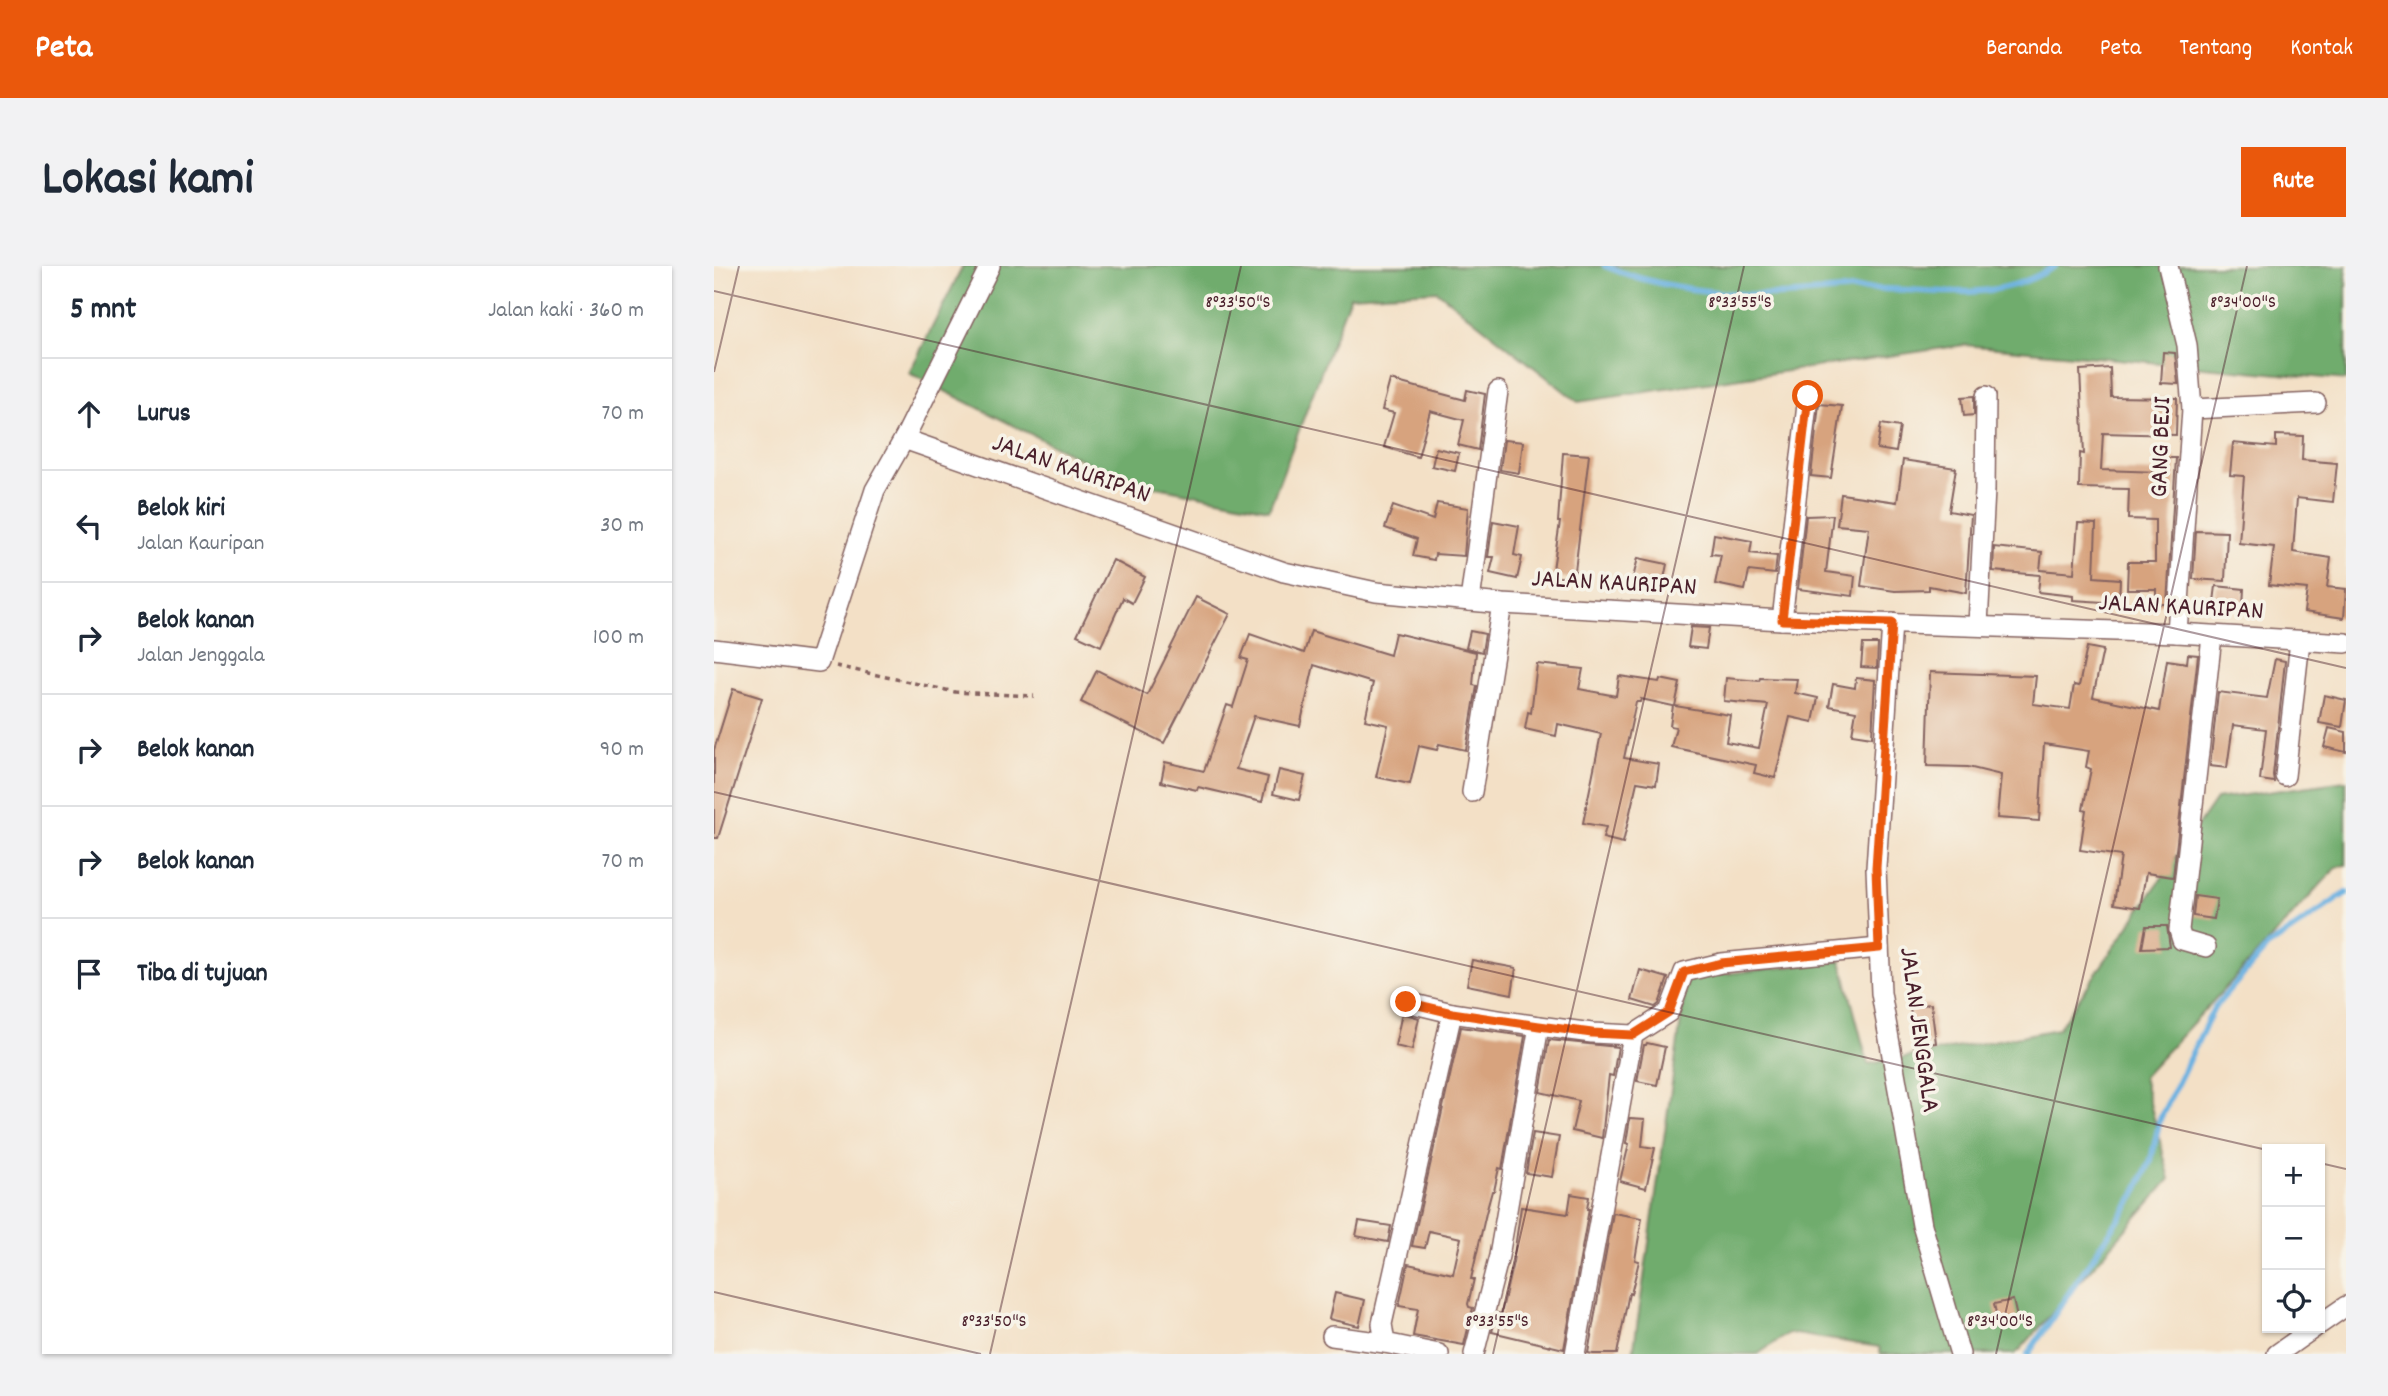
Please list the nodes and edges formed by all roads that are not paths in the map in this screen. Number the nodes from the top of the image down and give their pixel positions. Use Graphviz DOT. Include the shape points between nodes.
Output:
graph roads {
  1 [pos="990,266"];
  2 [pos="2168,266"];
  3 [pos="1498,391"];
  4 [pos="1808,396"];
  5 [pos="1986,396"];
  6 [pos="2316,402"];
  7 [pos="2192,409"];
  8 [pos="904,439"];
  9 [pos="1470,601"];
  10 [pos="1502,604"];
  11 [pos="1782,620"];
  12 [pos="1892,623"];
  13 [pos="1978,625"];
  14 [pos="2177,633"];
  15 [pos="2212,636"];
  16 [pos="2300,641"];
  17 [pos="2346,643"];
  18 [pos="714,649"];
  19 [pos="2286,776"];
  20 [pos="1472,792"];
  21 [pos="2206,947"];
  22 [pos="1879,948"];
  23 [pos="1406,1002"];
  24 [pos="1452,1013"];
  25 [pos="1539,1026"];
  26 [pos="1633,1035"];
  27 [pos="2346,1306"];
  28 [pos="2325,1321"];
  29 [pos="2307,1333"];
  30 [pos="1332,1336"];
  31 [pos="1385,1343"];
  32 [pos="1440,1354"];
  33 [pos="1474,1354"];
  34 [pos="1575,1354"];
  35 [pos="1960,1354"];
  36 [pos="2277,1354"];
  1 -- 8 [label="street"];
  2 -- 7 [label="street, GANG BEJI" via="2188,345"];
  3 -- 9 [label="street"];
  4 -- 11 [label="street"];
  5 -- 13 [label="street"];
  6 -- 7 [label="street"];
  7 -- 14 [label="street, GANG BEJI"];
  8 -- 9 [label="street, JALAN KAURIPAN" via="1284,572 1376,593"];
  8 -- 18 [label="street" via="875,490 819,662"];
  9 -- 10 [label="street, JALAN KAURIPAN"];
  10 -- 11 [label="street, JALAN KAURIPAN"];
  10 -- 20 [label="street"];
  11 -- 12 [label="street, JALAN KAURIPAN"];
  12 -- 13 [label="street, JALAN KAURIPAN"];
  12 -- 22 [label="street, JALAN JENGGALA" via="1876,868"];
  13 -- 14 [label="street, JALAN KAURIPAN"];
  14 -- 15 [label="street, JALAN KAURIPAN"];
  15 -- 16 [label="street, JALAN KAURIPAN"];
  15 -- 21 [label="street" via="2179,930 2182,940"];
  16 -- 17 [label="street, JALAN KAURIPAN"];
  16 -- 19 [label="street"];
  22 -- 26 [label="street" via="1721,963 1684,972 1669,1012"];
  22 -- 35 [label="street, JALAN JENGGALA" via="1881,993 1922,1225"];
  23 -- 24 [label="street"];
  24 -- 25 [label="street"];
  24 -- 31 [label="street" via="1382,1324"];
  25 -- 26 [label="street"];
  25 -- 33 [label="street" via="1499,1256"];
  26 -- 34 [label="street"];
  27 -- 28 [label="street"];
  29 -- 36 [label="street"];
  30 -- 31 [label="street"];
  31 -- 32 [label="street"];
}
